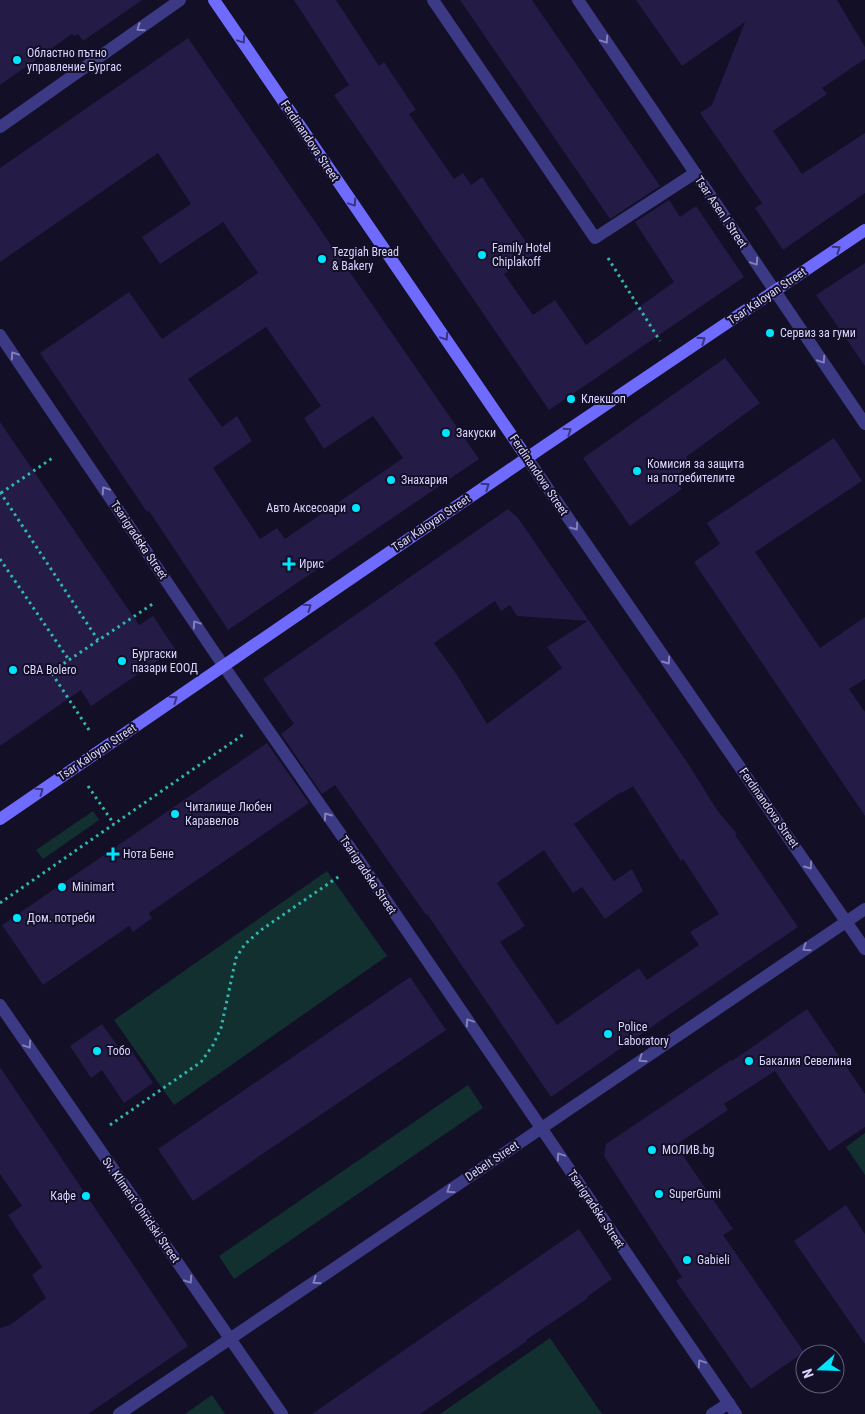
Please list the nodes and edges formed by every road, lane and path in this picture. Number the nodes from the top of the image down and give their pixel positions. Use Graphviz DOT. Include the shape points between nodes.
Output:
graph roads {
  1 [pos="180,0"];
  2 [pos="214,0"];
  3 [pos="433,0"];
  4 [pos="578,0"];
  5 [pos="0,127"];
  6 [pos="695,173"];
  7 [pos="865,230"];
  8 [pos="595,238"];
  9 [pos="774,291"];
  10 [pos="0,335"];
  11 [pos="672,360"];
  12 [pos="865,424"];
  13 [pos="74,444"];
  14 [pos="527,458"];
  15 [pos="0,492"];
  16 [pos="0,559"];
  17 [pos="173,590"];
  18 [pos="98,640"];
  19 [pos="69,660"];
  20 [pos="223,665"];
  21 [pos="262,722"];
  22 [pos="102,749"];
  23 [pos="75,768"];
  24 [pos="0,819"];
  25 [pos="114,824"];
  26 [pos="360,862"];
  27 [pos="0,902"];
  28 [pos="865,909"];
  29 [pos="846,920"];
  30 [pos="865,949"];
  31 [pos="0,1005"];
  32 [pos="541,1128"];
  33 [pos="91,1138"];
  34 [pos="230,1339"];
  35 [pos="728,1403"];
  36 [pos="119,1414"];
  37 [pos="282,1414"];
  38 [pos="712,1414"];
  39 [pos="736,1414"];
  1 -- 5 [label="street, one-way"];
  2 -- 14 [label="street, Ferdinandova Street, one-way"];
  3 -- 8 [label="street"];
  4 -- 6 [label="street, Tsar Asen I Street, one-way"];
  6 -- 8 [label="street"];
  6 -- 9 [label="street, Tsar Asen I Street, one-way"];
  9 -- 7 [label="street, Tsar Kaloyan Street, one-way"];
  8 -- 11 [label="path"];
  11 -- 9 [label="street, Tsar Kaloyan Street, one-way"];
  9 -- 12 [label="street, Tsar Asen I Street, one-way"];
  13 -- 10 [label="street, Tsarigradska Street, one-way"];
  14 -- 11 [label="street, Tsar Kaloyan Street, one-way"];
  13 -- 15 [label="path"];
  17 -- 13 [label="street, Tsarigradska Street, one-way"];
  20 -- 14 [label="street, Tsar Kaloyan Street, one-way"];
  14 -- 29 [label="street, Ferdinandova Street, one-way"];
  15 -- 18 [label="path"];
  16 -- 19 [label="path"];
  17 -- 18 [label="path"];
  20 -- 17 [label="street, Tsarigradska Street, one-way"];
  18 -- 19 [label="path"];
  19 -- 22 [label="path" via="50,672"];
  20 -- 21 [label="street, Tsarigradska Street"];
  22 -- 20 [label="street, Tsar Kaloyan Street, one-way"];
  21 -- 25 [label="path"];
  26 -- 21 [label="street, Tsarigradska Street, one-way"];
  22 -- 23 [label="street, Tsar Kaloyan Street"];
  24 -- 23 [label="street, Tsar Kaloyan Street, one-way"];
  23 -- 25 [label="path"];
  25 -- 27 [label="path"];
  32 -- 26 [label="street, Tsarigradska Street, one-way"];
  26 -- 33 [label="path" via="245,944 236,958 221,1028 201,1062"];
  28 -- 29 [label="street, Debelt Street"];
  29 -- 30 [label="street, Ferdinandova Street"];
  29 -- 32 [label="street, Debelt Street, one-way"];
  31 -- 33 [label="street, Sv. Kliment Ohridski Street, one-way"];
  32 -- 34 [label="street, Debelt Street, one-way"];
  35 -- 32 [label="street, Tsarigradska Street, one-way"];
  33 -- 34 [label="street, Sv. Kliment Ohridski Street, one-way"];
  34 -- 36 [label="street, Debelt Street"];
  34 -- 37 [label="street, Sv. Kliment Ohridski Street"];
  35 -- 38 [label="street"];
  35 -- 39 [label="street, Tsarigradska Street"];
}
